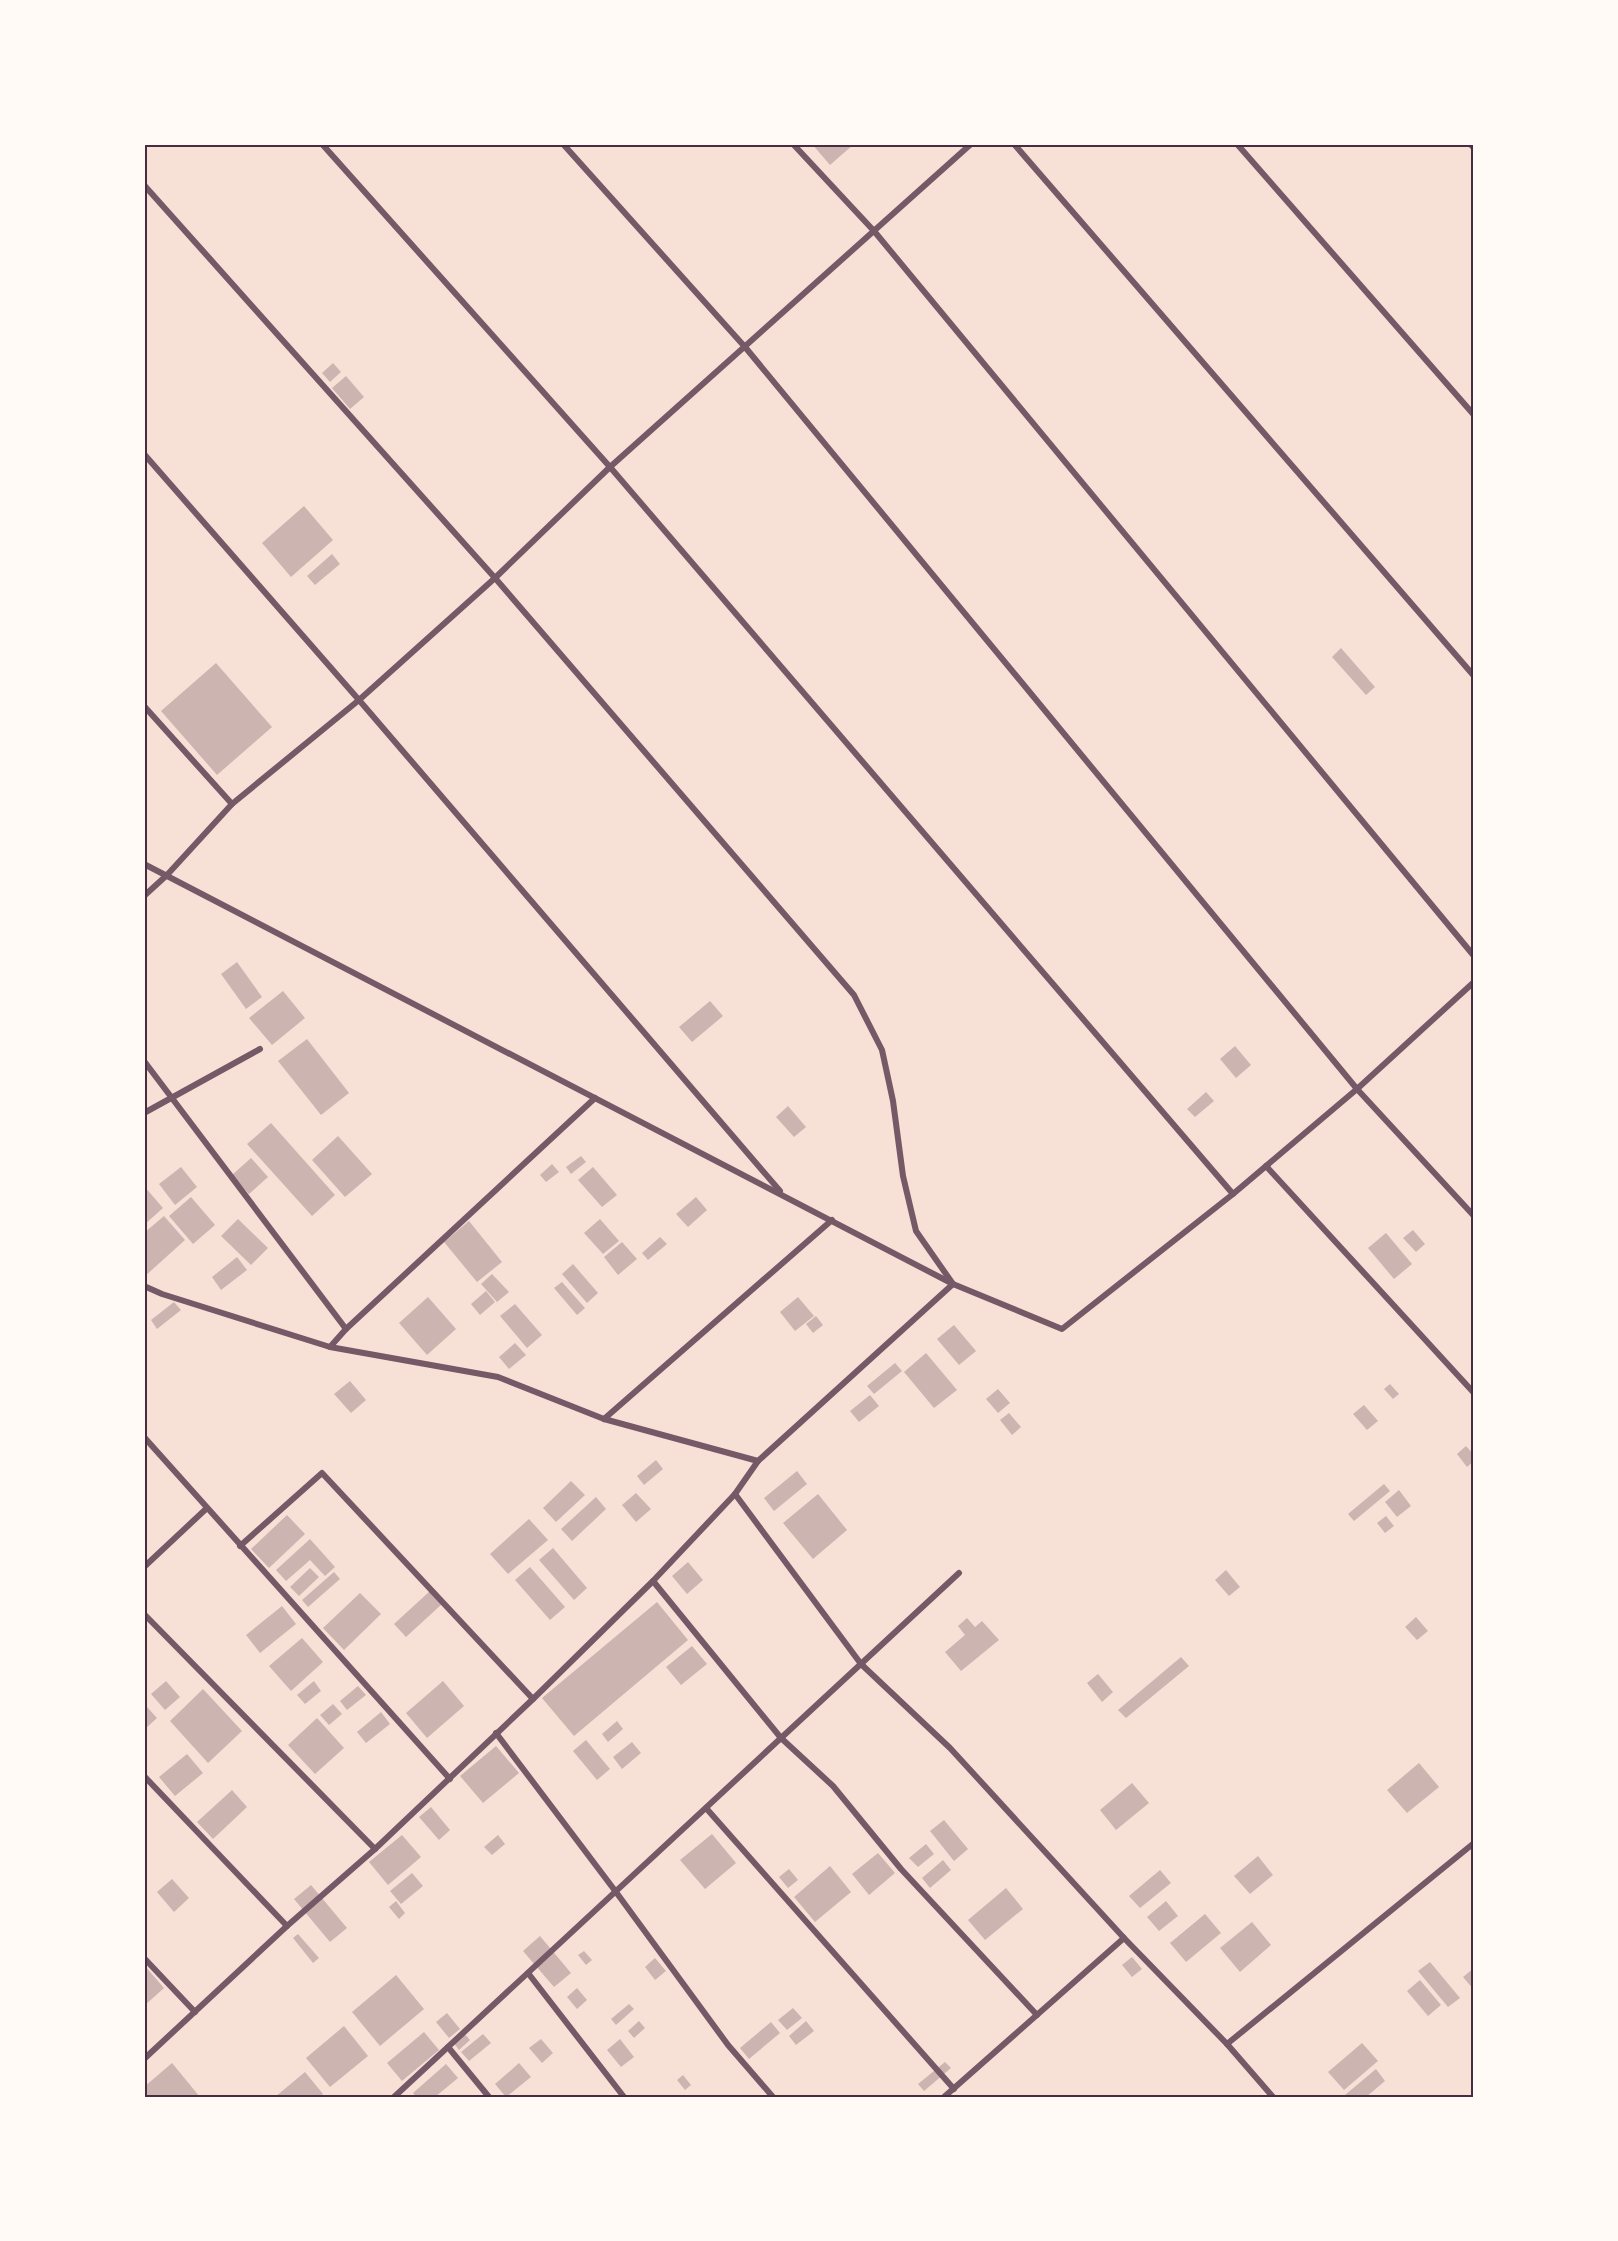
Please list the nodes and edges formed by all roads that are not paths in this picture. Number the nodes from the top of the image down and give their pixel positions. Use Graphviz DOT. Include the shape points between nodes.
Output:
graph roads {
  1 [pos="322,144"];
  2 [pos="563,144"];
  3 [pos="793,144"];
  4 [pos="971,144"];
  5 [pos="1014,144"];
  6 [pos="1237,144"];
  7 [pos="1470,144"];
  8 [pos="1474,148"];
  9 [pos="144,185"];
  10 [pos="874,231"];
  11 [pos="745,347"];
  12 [pos="1474,415"];
  13 [pos="144,454"];
  14 [pos="610,467"];
  15 [pos="495,578"];
  16 [pos="1474,676"];
  17 [pos="359,700"];
  18 [pos="144,706"];
  19 [pos="232,804"];
  20 [pos="144,864"];
  21 [pos="167,875"];
  22 [pos="144,896"];
  23 [pos="1474,956"];
  24 [pos="1474,982"];
  25 [pos="260,1049"];
  26 [pos="144,1061"];
  27 [pos="1357,1089"];
  28 [pos="172,1098"];
  29 [pos="595,1098"];
  30 [pos="144,1113"];
  31 [pos="1266,1166"];
  32 [pos="1233,1194"];
  33 [pos="783,1195"];
  34 [pos="1474,1216"];
  35 [pos="832,1220"];
  36 [pos="953,1284"];
  37 [pos="144,1286"];
  38 [pos="346,1329"];
  39 [pos="330,1347"];
  40 [pos="1474,1393"];
  41 [pos="604,1419"];
  42 [pos="144,1437"];
  43 [pos="758,1461"];
  44 [pos="735,1494"];
  45 [pos="207,1508"];
  46 [pos="240,1546"];
  47 [pos="144,1567"];
  48 [pos="959,1573"];
  49 [pos="653,1581"];
  50 [pos="144,1614"];
  51 [pos="861,1664"];
  52 [pos="532,1699"];
  53 [pos="496,1733"];
  54 [pos="781,1738"];
  55 [pos="144,1776"];
  56 [pos="450,1779"];
  57 [pos="706,1808"];
  58 [pos="1474,1843"];
  59 [pos="375,1849"];
  60 [pos="616,1892"];
  61 [pos="287,1926"];
  62 [pos="1124,1938"];
  63 [pos="144,1959"];
  64 [pos="528,1973"];
  65 [pos="195,2012"];
  66 [pos="1037,2015"];
  67 [pos="1227,2044"];
  68 [pos="448,2047"];
  69 [pos="144,2060"];
  70 [pos="954,2089"];
  71 [pos="394,2097"];
  72 [pos="489,2097"];
  73 [pos="624,2097"];
  74 [pos="773,2097"];
  75 [pos="944,2097"];
  76 [pos="1273,2097"];
  1 -- 14 [label="street"];
  2 -- 11 [label="street"];
  3 -- 10 [label="street"];
  4 -- 10 [label="street"];
  5 -- 16 [label="street"];
  6 -- 12 [label="street"];
  7 -- 8 [label="street"];
  9 -- 15 [label="street"];
  10 -- 11 [label="street"];
  10 -- 23 [label="street"];
  11 -- 14 [label="street"];
  11 -- 27 [label="street"];
  13 -- 17 [label="street"];
  14 -- 15 [label="street"];
  14 -- 32 [label="street"];
  15 -- 17 [label="street"];
  15 -- 36 [label="street" via="854,995 882,1050 916,1231"];
  17 -- 19 [label="street"];
  17 -- 33 [label="street"];
  18 -- 19 [label="street"];
  19 -- 21 [label="street"];
  20 -- 21 [label="street"];
  21 -- 22 [label="street"];
  21 -- 29 [label="street"];
  24 -- 27 [label="street"];
  25 -- 28 [label="street"];
  26 -- 28 [label="street"];
  27 -- 31 [label="street"];
  27 -- 34 [label="street"];
  28 -- 30 [label="street"];
  28 -- 38 [label="street"];
  29 -- 33 [label="street"];
  29 -- 38 [label="street"];
  31 -- 32 [label="street"];
  31 -- 40 [label="street"];
  32 -- 36 [label="street" via="1062,1329"];
  33 -- 35 [label="street"];
  35 -- 36 [label="street"];
  35 -- 41 [label="street"];
  36 -- 43 [label="street"];
  37 -- 39 [label="street"];
  38 -- 39 [label="street"];
  39 -- 41 [label="street" via="498,1377"];
  41 -- 43 [label="street"];
  42 -- 45 [label="street"];
  43 -- 44 [label="street"];
  44 -- 49 [label="street"];
  44 -- 51 [label="street"];
  45 -- 46 [label="street"];
  45 -- 47 [label="street"];
  46 -- 52 [label="street" via="322,1473"];
  46 -- 56 [label="street"];
  48 -- 51 [label="street"];
  49 -- 52 [label="street"];
  49 -- 54 [label="street"];
  50 -- 59 [label="street"];
  51 -- 54 [label="street"];
  51 -- 62 [label="street" via="950,1748"];
  52 -- 53 [label="street"];
  53 -- 56 [label="street"];
  53 -- 60 [label="street"];
  54 -- 57 [label="street"];
  54 -- 66 [label="street" via="833,1786 901,1869"];
  55 -- 61 [label="street"];
  56 -- 59 [label="street"];
  57 -- 60 [label="street"];
  57 -- 70 [label="street"];
  58 -- 67 [label="street"];
  59 -- 61 [label="street"];
  60 -- 64 [label="street"];
  60 -- 74 [label="street" via="728,2045"];
  61 -- 65 [label="street"];
  62 -- 66 [label="street"];
  62 -- 67 [label="street"];
  63 -- 65 [label="street"];
  64 -- 68 [label="street"];
  64 -- 73 [label="street"];
  65 -- 69 [label="street"];
  66 -- 70 [label="street"];
  67 -- 76 [label="street"];
  68 -- 71 [label="street"];
  68 -- 72 [label="street"];
  70 -- 75 [label="street"];
}
